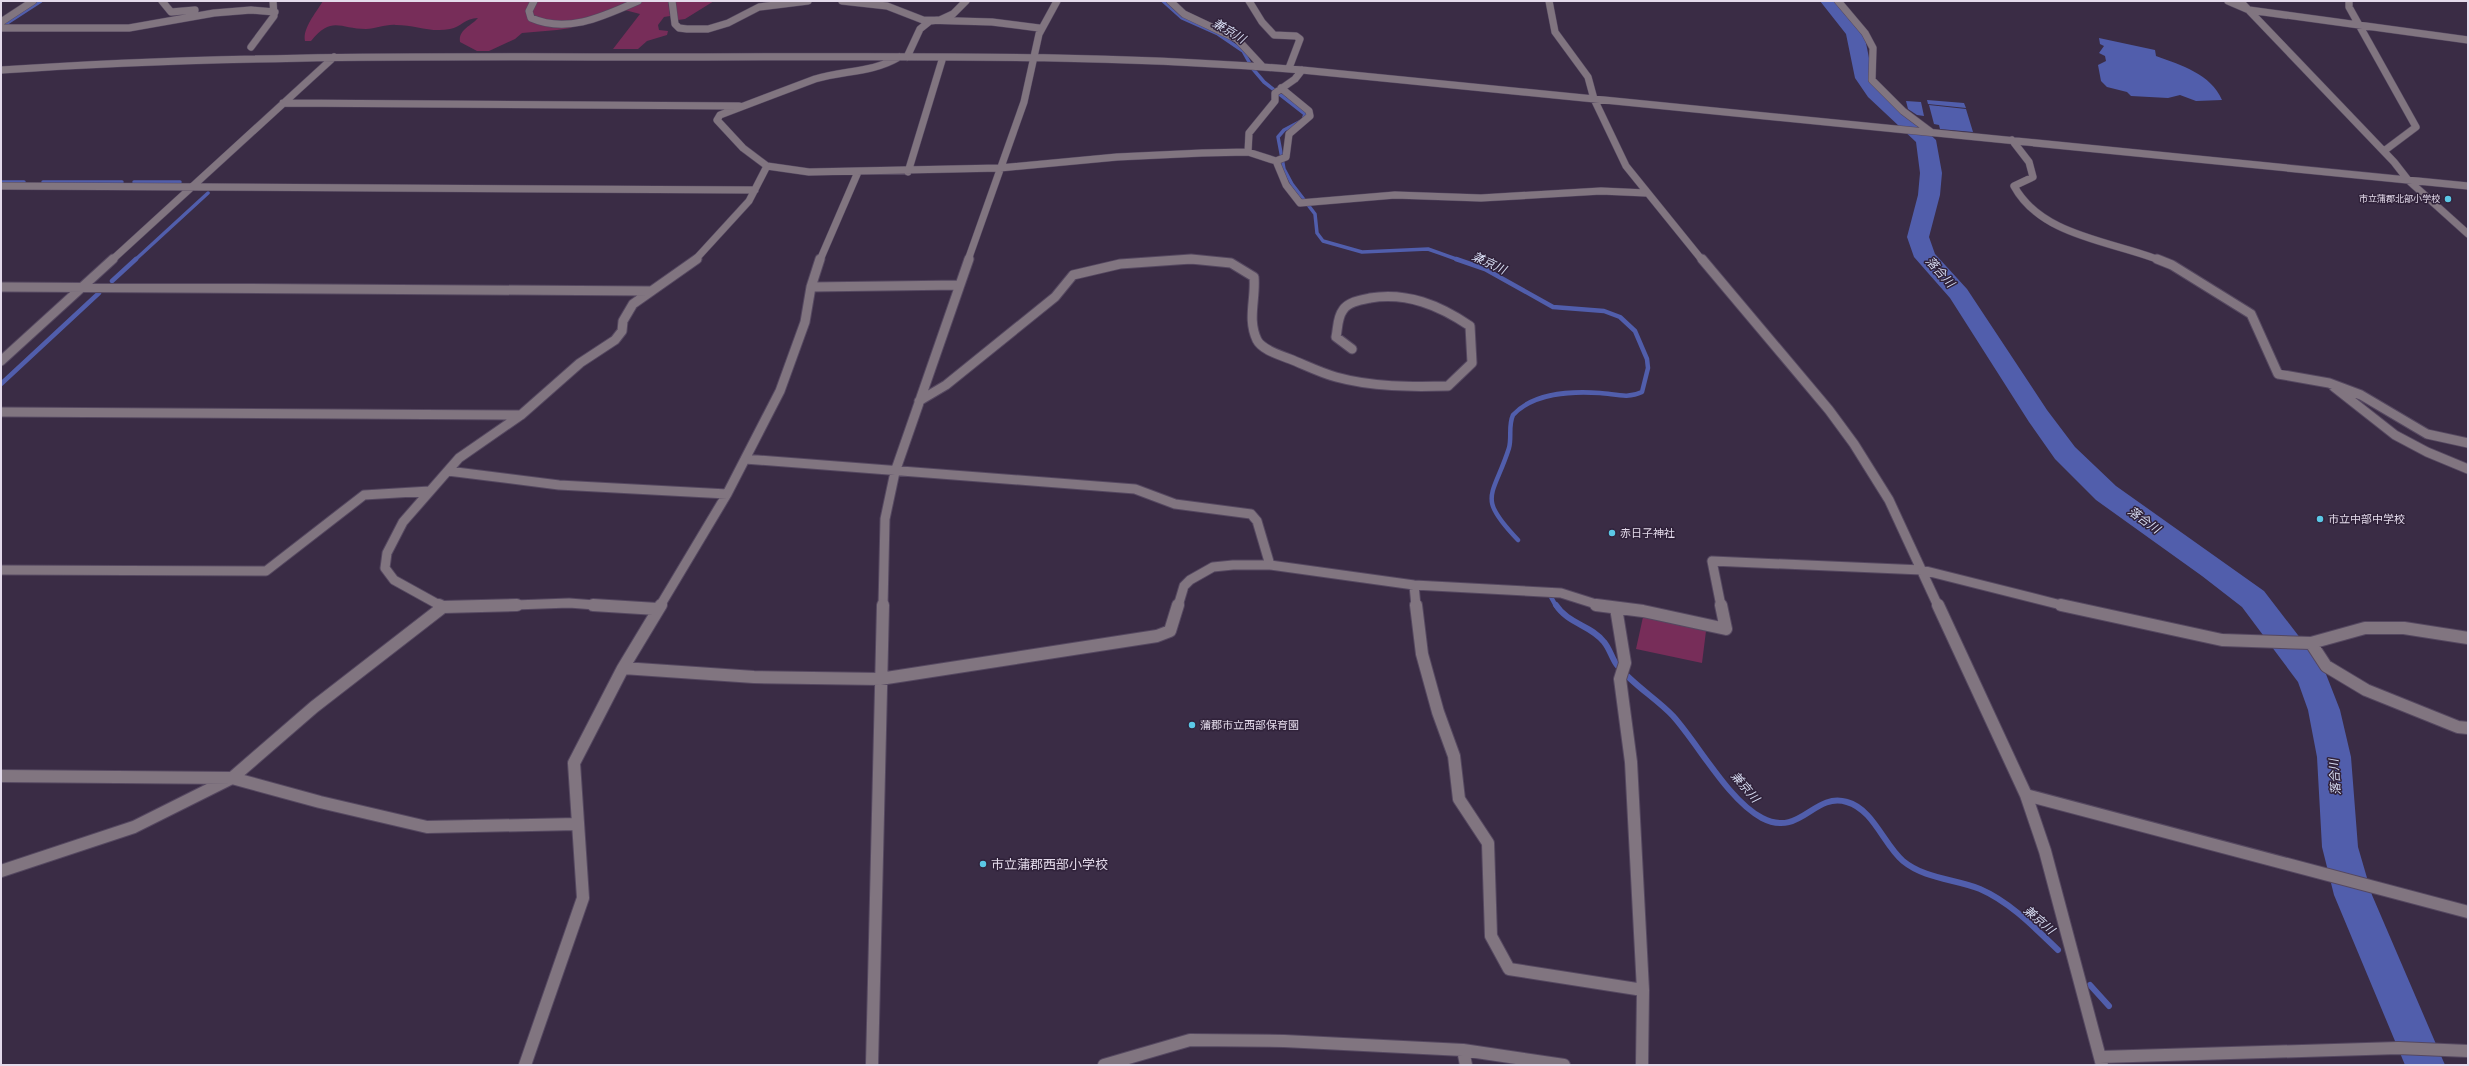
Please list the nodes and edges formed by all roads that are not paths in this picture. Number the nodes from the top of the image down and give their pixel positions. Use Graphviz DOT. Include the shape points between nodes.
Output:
graph roads {
  1 [pos="33,1"];
  2 [pos="162,1"];
  3 [pos="273,1"];
  4 [pos="534,1"];
  5 [pos="638,1"];
  6 [pos="672,1"];
  7 [pos="808,1"];
  8 [pos="842,1"];
  9 [pos="966,1"];
  10 [pos="1057,1"];
  11 [pos="1170,1"];
  12 [pos="1249,1"];
  13 [pos="1549,1"];
  14 [pos="1838,1"];
  15 [pos="2228,1"];
  16 [pos="2240,1"];
  17 [pos="2349,1"];
  18 [pos="251,10"];
  19 [pos="2248,10"];
  20 [pos="275,12"];
  21 [pos="930,21"];
  22 [pos="1,22"];
  23 [pos="2361,26"];
  24 [pos="1,28"];
  25 [pos="1039,28"];
  26 [pos="2468,40"];
  27 [pos="251,47"];
  28 [pos="334,57"];
  29 [pos="899,57"];
  30 [pos="907,57"];
  31 [pos="943,57"];
  32 [pos="1033,58"];
  33 [pos="1261,66"];
  34 [pos="1289,68"];
  35 [pos="1,70"];
  36 [pos="1302,70"];
  37 [pos="1279,90"];
  38 [pos="1594,99"];
  39 [pos="283,103"];
  40 [pos="750,106"];
  41 [pos="1930,133"];
  42 [pos="2012,140"];
  43 [pos="2384,151"];
  44 [pos="1248,152"];
  45 [pos="1277,160"];
  46 [pos="767,166"];
  47 [pos="1000,168"];
  48 [pos="858,172"];
  49 [pos="908,172"];
  50 [pos="2408,180"];
  51 [pos="1,186"];
  52 [pos="2468,186"];
  53 [pos="191,187"];
  54 [pos="755,190"];
  55 [pos="1646,193"];
  56 [pos="2468,234"];
  57 [pos="960,285"];
  58 [pos="1,287"];
  59 [pos="811,287"];
  60 [pos="82,288"];
  61 [pos="650,291"];
  62 [pos="1352,349"];
  63 [pos="1,361"];
  64 [pos="2329,383"];
  65 [pos="919,401"];
  66 [pos="1,412"];
  67 [pos="521,414"];
  68 [pos="2468,443"];
  69 [pos="745,459"];
  70 [pos="2468,469"];
  71 [pos="448,470"];
  72 [pos="895,472"];
  73 [pos="430,491"];
  74 [pos="727,494"];
  75 [pos="1270,565"];
  76 [pos="1,570"];
  77 [pos="1922,570"];
  78 [pos="1414,586"];
  79 [pos="443,607"];
  80 [pos="1616,608"];
  81 [pos="657,609"];
  82 [pos="2468,638"];
  83 [pos="2308,643"];
  84 [pos="623,668"];
  85 [pos="880,679"];
  86 [pos="2468,728"];
  87 [pos="1,776"];
  88 [pos="232,778"];
  89 [pos="2026,794"];
  90 [pos="577,824"];
  91 [pos="1,871"];
  92 [pos="2468,912"];
  93 [pos="1643,990"];
  94 [pos="1463,1050"];
  95 [pos="2468,1051"];
  96 [pos="2101,1061"];
  97 [pos="525,1065"];
  98 [pos="872,1065"];
  99 [pos="1104,1065"];
  100 [pos="1466,1065"];
  101 [pos="1564,1065"];
  102 [pos="1642,1065"];
  1 -- 22 [label="street"];
  2 -- 18 [label="street" via="171,12 219,8"];
  3 -- 20 [label="street"];
  4 -- 5 [label="street" via="529,11 531,18 543,23 561,24 590,19"];
  6 -- 7 [label="street" via="675,24 678,28 697,30 716,28 759,7"];
  8 -- 21 [label="street" via="887,6 914,18"];
  9 -- 21 [label="street" via="953,14"];
  10 -- 25 [label="street"];
  11 -- 33 [label="street" via="1188,17 1236,39 1255,56"];
  12 -- 34 [label="street" via="1274,35 1296,36 1300,39"];
  13 -- 38 [label="street" via="1555,32 1588,78"];
  14 -- 41 [label="street" via="1865,33 1872,48 1872,80"];
  15 -- 19 [label="street"];
  16 -- 19 [label="street"];
  17 -- 23 [label="street" via="2349,7"];
  18 -- 20 [label="street"];
  18 -- 24 [label="street" via="214,13 129,28"];
  19 -- 23 [label="street"];
  19 -- 43 [label="street"];
  20 -- 27 [label="street"];
  21 -- 25 [label="street" via="992,22"];
  21 -- 30 [label="street" via="920,29"];
  23 -- 26 [label="street"];
  23 -- 43 [label="street" via="2416,127"];
  25 -- 32 [label="street"];
  28 -- 29 [label="street"];
  28 -- 35 [label="street" via="150,61"];
  28 -- 39 [label="street"];
  29 -- 30 [label="street"];
  29 -- 40 [label="street" via="886,65 857,72 831,74"];
  30 -- 31 [label="street"];
  31 -- 32 [label="street"];
  31 -- 49 [label="street"];
  32 -- 33 [label="street"];
  32 -- 47 [label="street" via="1014,133"];
  33 -- 34 [label="street"];
  34 -- 36 [label="street"];
  36 -- 37 [label="street" via="1295,79"];
  36 -- 38 [label="street"];
  37 -- 44 [label="street" via="1276,101 1249,133"];
  37 -- 45 [label="street" via="1310,111 1310,116 1286,136 1286,157"];
  38 -- 41 [label="street"];
  38 -- 55 [label="street" via="1626,166"];
  39 -- 40 [label="street"];
  39 -- 53 [label="street"];
  40 -- 46 [label="street" via="720,115 717,120 743,148"];
  41 -- 42 [label="street"];
  42 -- 50 [label="street"];
  42 -- 64 [label="street" via="2029,160 2034,171 2033,177 2014,186 2022,201 2040,216 2082,236 2137,251 2172,265 2251,314 2278,374"];
  43 -- 50 [label="street"];
  44 -- 45 [label="street"];
  44 -- 47 [label="street" via="1117,157"];
  45 -- 55 [label="street" via="1286,185 1303,203 1395,195 1481,198 1601,191"];
  46 -- 48 [label="street" via="809,172"];
  46 -- 54 [label="street"];
  47 -- 49 [label="street"];
  47 -- 57 [label="street"];
  48 -- 49 [label="street"];
  48 -- 59 [label="street" via="824,247"];
  50 -- 52 [label="street"];
  50 -- 56 [label="street"];
  51 -- 53 [label="street"];
  53 -- 54 [label="street"];
  53 -- 60 [label="street"];
  54 -- 61 [label="street" via="698,258"];
  55 -- 77 [label="street" via="1850,438 1889,500"];
  57 -- 59 [label="street"];
  57 -- 65 [label="street"];
  58 -- 60 [label="street"];
  59 -- 69 [label="street" via="804,322 780,391"];
  60 -- 61 [label="street"];
  60 -- 63 [label="street"];
  61 -- 67 [label="street" via="633,304 623,321 622,331 615,340 580,363"];
  62 -- 65 [label="street" via="1336,337 1341,312 1352,301 1380,295 1418,298 1449,310 1470,326 1472,362 1448,386 1399,387 1336,377 1272,352 1258,342 1251,319 1254,276 1231,263 1218,260 1168,260 1120,264 1073,275 1056,297 946,385"];
  64 -- 68 [label="street" via="2361,395 2427,434"];
  64 -- 70 [label="street" via="2362,412 2411,446"];
  65 -- 72 [label="street"];
  66 -- 67 [label="street"];
  67 -- 71 [label="street" via="475,444"];
  69 -- 72 [label="street"];
  69 -- 74 [label="street"];
  71 -- 73 [label="street"];
  71 -- 74 [label="street" via="559,485"];
  72 -- 75 [label="street" via="1134,489 1175,504 1251,514 1258,521"];
  72 -- 85 [label="street" via="885,519"];
  73 -- 76 [label="street" via="364,495 266,571"];
  73 -- 79 [label="street" via="403,522 387,553 385,568 394,580"];
  74 -- 81 [label="street"];
  75 -- 78 [label="street"];
  75 -- 85 [label="street" via="1213,567 1190,580 1184,586 1170,631 1157,636"];
  77 -- 80 [label="street" via="1712,561 1726,629"];
  77 -- 83 [label="street" via="2070,607 2222,640"];
  77 -- 89 [label="street"];
  78 -- 80 [label="street" via="1561,594"];
  78 -- 93 [label="street" via="1422,654 1438,712 1454,756 1459,798 1488,843 1491,936 1509,969"];
  79 -- 81 [label="street" via="569,603"];
  79 -- 88 [label="street" via="314,707"];
  80 -- 93 [label="street" via="1625,663 1620,679 1631,762"];
  81 -- 84 [label="street"];
  82 -- 83 [label="street" via="2404,628 2365,628"];
  83 -- 86 [label="street" via="2326,666 2366,690 2458,727"];
  84 -- 85 [label="street" via="754,676"];
  84 -- 90 [label="street" via="574,763"];
  85 -- 98 [label="street"];
  87 -- 88 [label="street"];
  88 -- 90 [label="street" via="427,827"];
  88 -- 91 [label="street" via="134,827"];
  89 -- 92 [label="street"];
  89 -- 96 [label="street" via="2045,851"];
  90 -- 97 [label="street" via="583,898"];
  93 -- 102 [label="street"];
  94 -- 99 [label="street" via="1284,1041 1190,1040"];
  94 -- 100 [label="street"];
  94 -- 101 [label="street"];
  95 -- 96 [label="street" via="2398,1048"];
}
